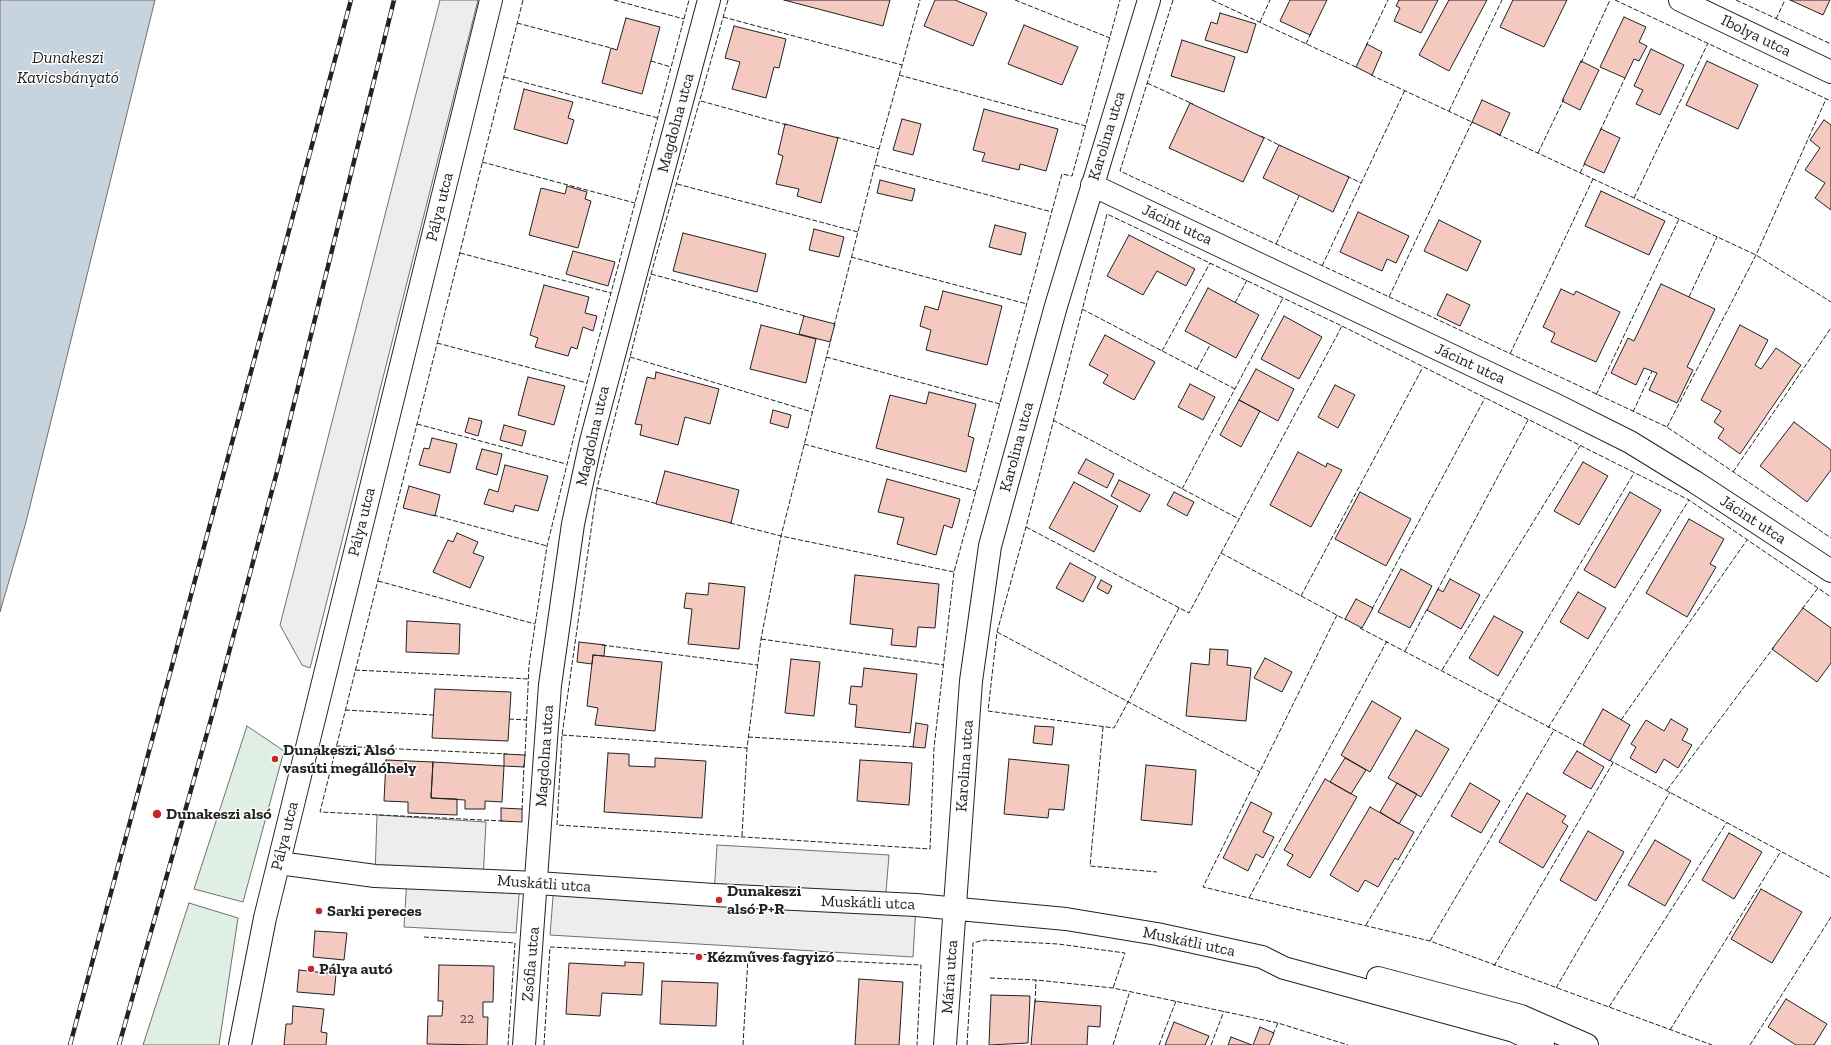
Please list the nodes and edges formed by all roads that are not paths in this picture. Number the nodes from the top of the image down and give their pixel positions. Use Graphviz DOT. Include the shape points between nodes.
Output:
graph roads {
  1 [pos="491,0"];
  2 [pos="709,0"];
  3 [pos="1149,0"];
  4 [pos="1680,0"];
  5 [pos="1831,72"];
  6 [pos="1092,185"];
  7 [pos="1831,570"];
  8 [pos="279,863"];
  9 [pos="537,883"];
  10 [pos="956,908"];
  11 [pos="1515,1031"];
  12 [pos="240,1045"];
  13 [pos="524,1045"];
  14 [pos="945,1045"];
  15 [pos="1543,1045"];
  16 [pos="1587,1045"];
  1 -- 8 [label="street, Pálya utca"];
  2 -- 9 [label="street, Magdolna utca" via="590,441 573,524 550,685"];
  3 -- 6 [label="street, Karolina utca"];
  4 -- 5 [label="street, Ibolya utca"];
  6 -- 7 [label="street, Jácint utca" via="1630,442"];
  6 -- 10 [label="street, Karolina utca" via="990,546 971,681"];
  8 -- 9 [label="street, Muskátli utca" via="375,876"];
  8 -- 12 [label="street, Pálya utca" via="265,918"];
  9 -- 10 [label="street, Muskátli utca" via="714,896"];
  9 -- 13 [label="street, Zsófia utca"];
  10 -- 11 [label="street, Muskátli utca" via="1073,921 1156,934 1262,957 1286,954"];
  10 -- 14 [label="street, Mária utca"];
  11 -- 15 [label="street, Muskátli utca"];
  11 -- 16 [label="street, Muskátli utca"];
}
